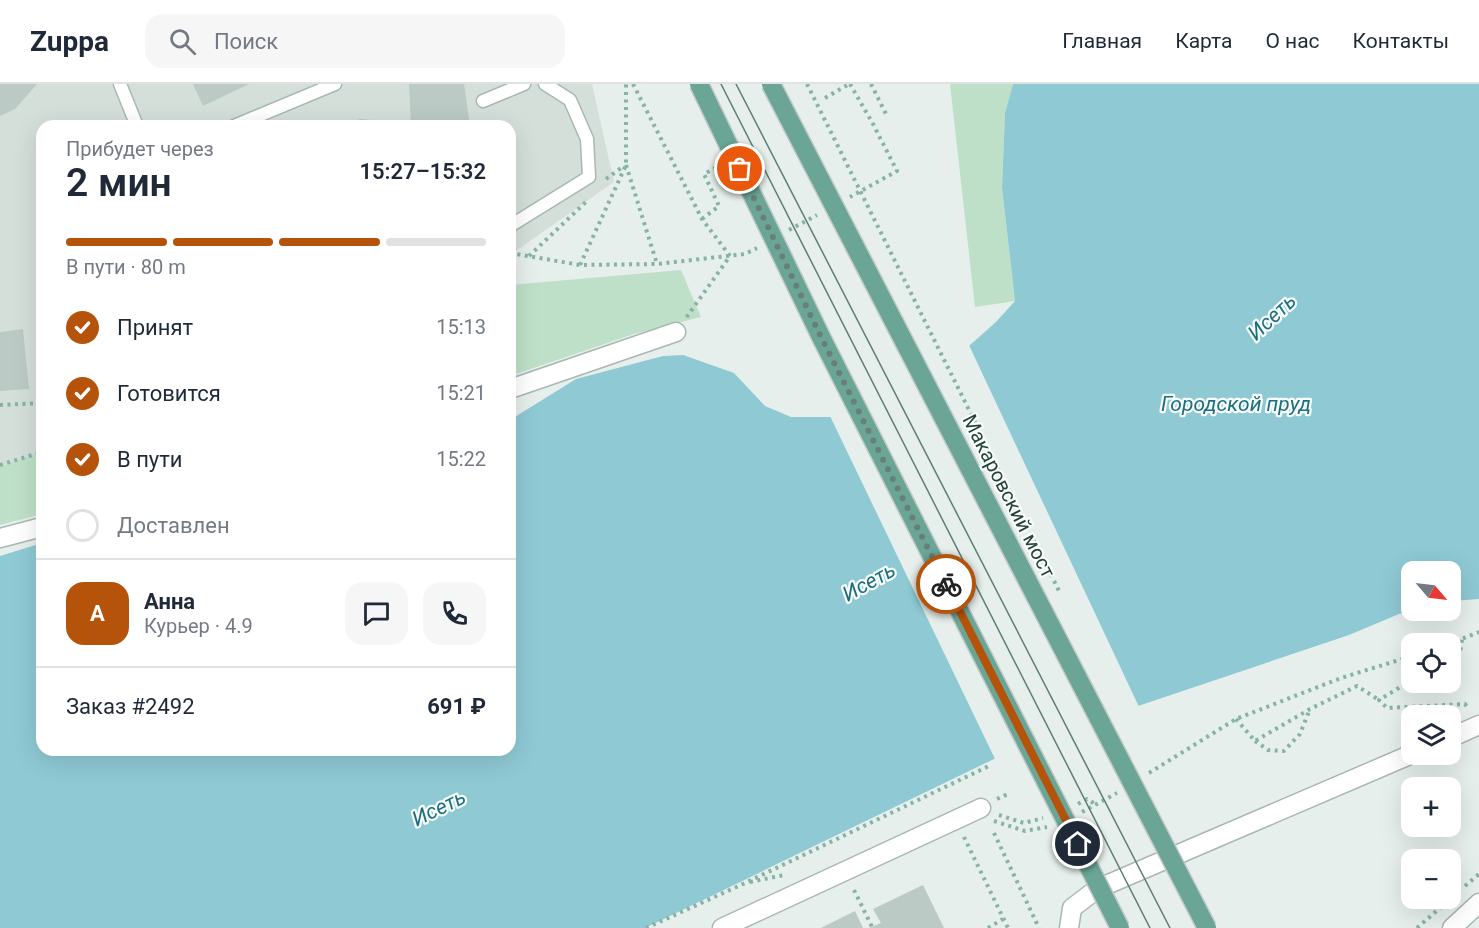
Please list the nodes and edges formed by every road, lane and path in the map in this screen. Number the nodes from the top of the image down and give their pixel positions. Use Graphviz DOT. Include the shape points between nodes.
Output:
graph roads {
  1 [pos="120,84"];
  2 [pos="334,84"];
  3 [pos="524,84"];
  4 [pos="545,84"];
  5 [pos="626,84"];
  6 [pos="633,84"];
  7 [pos="699,84"];
  8 [pos="771,84"];
  9 [pos="807,84"];
  10 [pos="850,84"];
  11 [pos="871,84"];
  12 [pos="825,98"];
  13 [pos="483,101"];
  14 [pos="886,114"];
  15 [pos="135,120"];
  16 [pos="248,120"];
  17 [pos="626,165"];
  18 [pos="719,166"];
  19 [pos="602,188"];
  20 [pos="593,195"];
  21 [pos="846,199"];
  22 [pos="826,210"];
  23 [pos="702,219"];
  24 [pos="516,222"];
  25 [pos="786,232"];
  26 [pos="765,243"];
  27 [pos="516,254"];
  28 [pos="529,256"];
  29 [pos="730,256"];
  30 [pos="657,264"];
  31 [pos="580,265"];
  32 [pos="676,332"];
  33 [pos="516,387"];
  34 [pos="36,403"];
  35 [pos="0,405"];
  36 [pos="36,454"];
  37 [pos="0,465"];
  38 [pos="36,529"];
  39 [pos="0,538"];
  40 [pos="1062,597"];
  41 [pos="1479,632"];
  42 [pos="1462,639"];
  43 [pos="1461,646"];
  44 [pos="1401,659"];
  45 [pos="1401,687"];
  46 [pos="1379,700"];
  47 [pos="1310,709"];
  48 [pos="1475,718"];
  49 [pos="1236,719"];
  50 [pos="1461,729"];
  51 [pos="1255,741"];
  52 [pos="1401,759"];
  53 [pos="991,765"];
  54 [pos="1146,768"];
  55 [pos="1147,775"];
  56 [pos="1152,778"];
  57 [pos="1127,787"];
  58 [pos="1097,806"];
  59 [pos="981,808"];
  60 [pos="956,820"];
  61 [pos="994,833"];
  62 [pos="855,892"];
  63 [pos="1479,903"];
  64 [pos="1004,919"];
  65 [pos="872,927"];
  66 [pos="646,928"];
  67 [pos="722,928"];
  68 [pos="987,928"];
  69 [pos="1008,928"];
  70 [pos="1039,928"];
  71 [pos="1069,928"];
  72 [pos="1120,928"];
  73 [pos="1207,928"];
  74 [pos="1452,928"];
  1 -- 15 [label="lane"];
  2 -- 16 [label="lane"];
  3 -- 13 [label="lane"];
  4 -- 24 [label="lane" via="570,100 587,139 588,177"];
  5 -- 17 [label="path"];
  6 -- 23 [label="path"];
  7 -- 72 [label="main road, bridge" via="822,339"];
  8 -- 73 [label="main road, Макаровский мост, bridge"];
  9 -- 40 [label="path, bridge"];
  10 -- 12 [label="path"];
  10 -- 21 [label="path" via="897,171"];
  11 -- 14 [label="path"];
  17 -- 19 [label="path"];
  17 -- 30 [label="path"];
  17 -- 31 [label="path"];
  18 -- 23 [label="path" via="704,174 719,206"];
  20 -- 28 [label="path"];
  22 -- 25 [label="path"];
  23 -- 29 [label="path"];
  26 -- 29 [label="path" via="745,254"];
  27 -- 28 [label="path"];
  28 -- 31 [label="path"];
  29 -- 30 [label="path"];
  29 -- 32 [label="path"];
  30 -- 31 [label="path"];
  32 -- 33 [label="street"];
  34 -- 35 [label="path"];
  36 -- 37 [label="path"];
  38 -- 39 [label="street"];
  41 -- 42 [label="path"];
  42 -- 43 [label="path"];
  44 -- 49 [label="path"];
  45 -- 46 [label="path"];
  46 -- 47 [label="path" via="1357,686"];
  46 -- 48 [label="path" via="1387,708 1465,704"];
  47 -- 51 [label="path"];
  47 -- 51 [label="path" via="1300,735 1284,751 1268,750"];
  48 -- 50 [label="street"];
  49 -- 51 [label="path"];
  49 -- 55 [label="path"];
  52 -- 71 [label="street" via="1097,889 1071,908"];
  53 -- 66 [label="path"];
  54 -- 56 [label="path"];
  57 -- 58 [label="path"];
  59 -- 60 [label="street"];
  60 -- 64 [label="path"];
  60 -- 67 [label="street"];
  61 -- 70 [label="path"];
  62 -- 65 [label="path"];
  63 -- 74 [label="street"];
  64 -- 68 [label="path"];
  64 -- 69 [label="path"];
}
